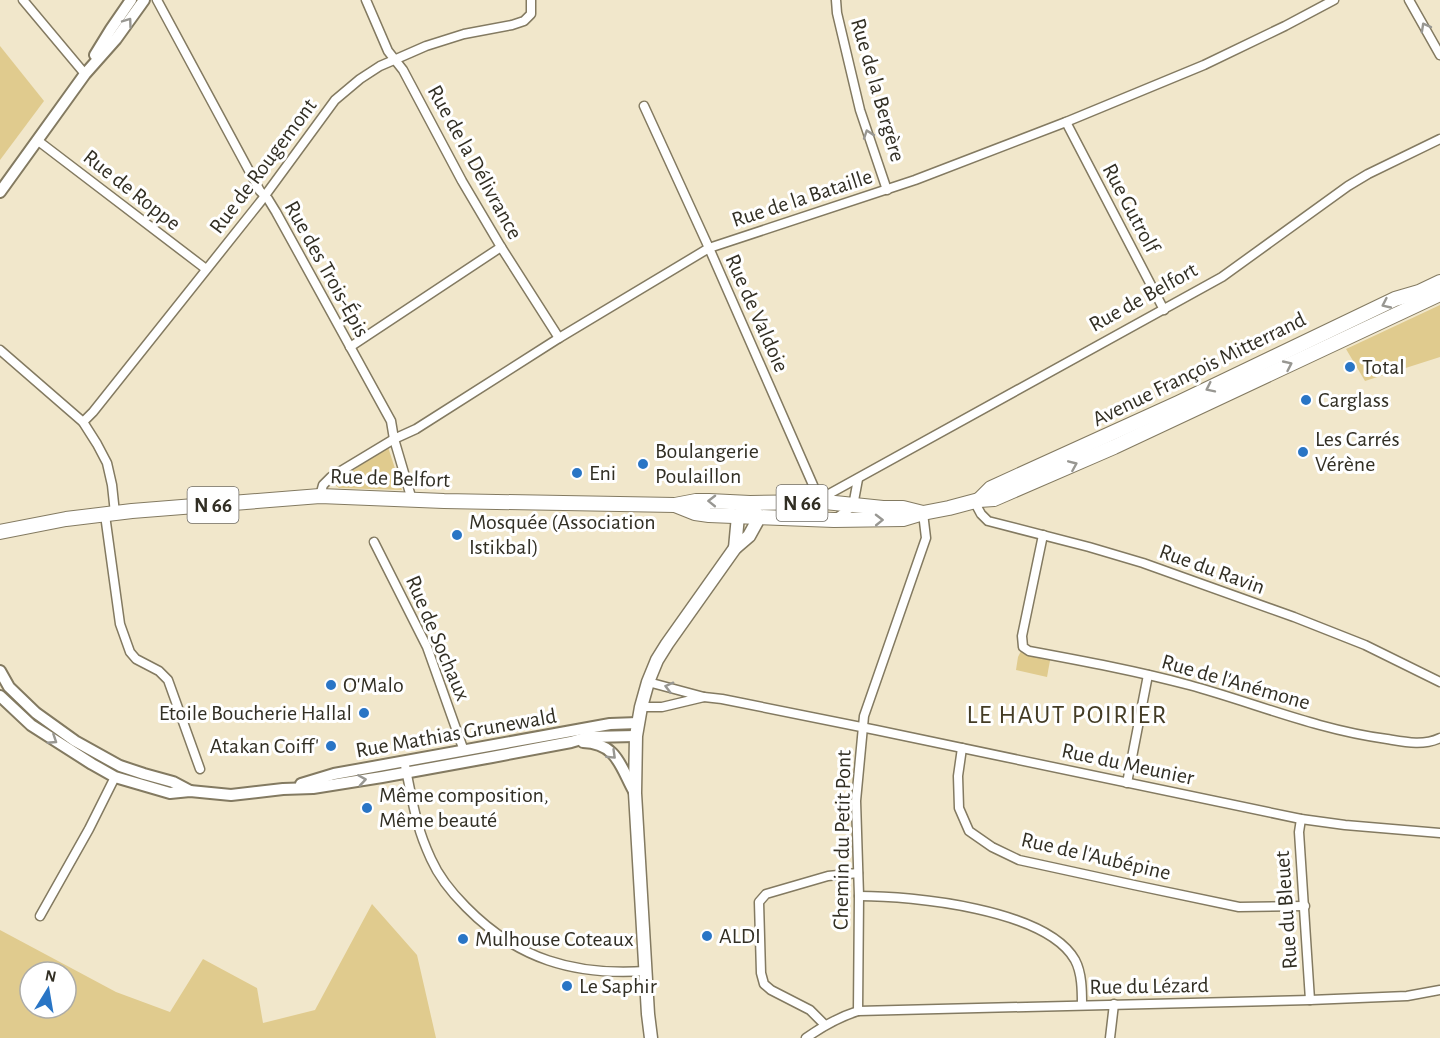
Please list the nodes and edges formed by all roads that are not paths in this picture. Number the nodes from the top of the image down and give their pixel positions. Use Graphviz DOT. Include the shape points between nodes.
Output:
graph roads {
  1 [pos="23,0"];
  2 [pos="131,0"];
  3 [pos="144,0"];
  4 [pos="157,0"];
  5 [pos="366,0"];
  6 [pos="531,0"];
  7 [pos="836,0"];
  8 [pos="1334,0"];
  9 [pos="1409,0"];
  10 [pos="1440,55"];
  11 [pos="394,60"];
  12 [pos="84,74"];
  13 [pos="644,106"];
  14 [pos="1066,122"];
  15 [pos="1440,139"];
  16 [pos="37,140"];
  17 [pos="887,190"];
  18 [pos="0,192"];
  19 [pos="265,195"];
  20 [pos="501,248"];
  21 [pos="709,248"];
  22 [pos="206,269"];
  23 [pos="1440,282"];
  24 [pos="1440,294"];
  25 [pos="1164,310"];
  26 [pos="559,338"];
  27 [pos="350,347"];
  28 [pos="0,350"];
  29 [pos="83,422"];
  30 [pos="394,439"];
  31 [pos="858,478"];
  32 [pos="320,496"];
  33 [pos="412,500"];
  34 [pos="977,500"];
  35 [pos="750,503"];
  36 [pos="820,503"];
  37 [pos="675,505"];
  38 [pos="853,506"];
  39 [pos="923,513"];
  40 [pos="110,514"];
  41 [pos="738,516"];
  42 [pos="759,518"];
  43 [pos="834,520"];
  44 [pos="0,532"];
  45 [pos="1043,535"];
  46 [pos="0,541"];
  47 [pos="374,542"];
  48 [pos="735,548"];
  49 [pos="0,671"];
  50 [pos="1148,675"];
  51 [pos="648,682"];
  52 [pos="1440,682"];
  53 [pos="0,696"];
  54 [pos="704,697"];
  55 [pos="641,707"];
  56 [pos="862,728"];
  57 [pos="637,729"];
  58 [pos="1440,738"];
  59 [pos="571,742"];
  60 [pos="962,748"];
  61 [pos="464,751"];
  62 [pos="120,766"];
  63 [pos="405,767"];
  64 [pos="200,769"];
  65 [pos="115,777"];
  66 [pos="1126,783"];
  67 [pos="190,791"];
  68 [pos="635,793"];
  69 [pos="1301,819"];
  70 [pos="1440,833"];
  71 [pos="858,873"];
  72 [pos="859,897"];
  73 [pos="1305,906"];
  74 [pos="40,916"];
  75 [pos="646,970"];
  76 [pos="1440,990"];
  77 [pos="1310,1000"];
  78 [pos="1114,1004"];
  79 [pos="1082,1005"];
  80 [pos="858,1011"];
  81 [pos="649,1020"];
  82 [pos="825,1025"];
  83 [pos="645,1038"];
  84 [pos="651,1038"];
  85 [pos="806,1038"];
  86 [pos="1110,1038"];
  1 -- 12 [label="street"];
  2 -- 12 [label="street"];
  12 -- 3 [label="street, one-way"];
  4 -- 19 [label="street, Rue des Trois-Épis"];
  5 -- 11 [label="street, Rue de la Délivrance"];
  6 -- 11 [label="street, Rue de Rougemont" via="531,15 524,21 464,34"];
  17 -- 7 [label="street, Rue de la Bergère, one-way" via="860,111"];
  8 -- 14 [label="street, Rue de la Bataille" via="1204,65"];
  10 -- 9 [label="street, one-way"];
  11 -- 19 [label="street, Rue de Rougemont" via="335,100"];
  11 -- 20 [label="street, Rue de la Délivrance"];
  12 -- 16 [label="street"];
  13 -- 21 [label="street, Rue de Valdoie"];
  14 -- 17 [label="street, Rue de la Bataille"];
  14 -- 25 [label="street, Rue Gutrolf"];
  15 -- 25 [label="street, Rue de Belfort" via="1348,186 1222,277"];
  16 -- 18 [label="street"];
  16 -- 22 [label="street, Rue de Roppe"];
  17 -- 21 [label="street, Rue de la Bataille"];
  19 -- 22 [label="street, Rue de Rougemont"];
  19 -- 27 [label="street, Rue des Trois-Épis"];
  20 -- 26 [label="street, Rue de la Délivrance"];
  20 -- 27 [label="street"];
  21 -- 26 [label="street, Rue de la Bataille"];
  21 -- 36 [label="street, Rue de Valdoie"];
  22 -- 29 [label="street, Rue de Rougemont"];
  23 -- 34 [label="main road, Avenue François Mitterrand, one-way" via="1395,299 992,489"];
  34 -- 24 [label="main road, Avenue François Mitterrand, one-way" via="994,499 1114,447"];
  25 -- 31 [label="street, Rue de Belfort"];
  26 -- 30 [label="street, Rue de la Bataille"];
  27 -- 30 [label="street, Rue des Trois-Épis" via="391,421"];
  28 -- 29 [label="street"];
  29 -- 40 [label="street" via="107,463 112,485"];
  30 -- 32 [label="street, Rue de la Bataille" via="331,477 323,484"];
  30 -- 33 [label="street, Rue des Trois-Épis"];
  31 -- 36 [label="street, Rue de Belfort"];
  31 -- 38 [label="street"];
  32 -- 33 [label="main road, Rue de Belfort / N 66"];
  32 -- 40 [label="main road, Rue de Belfort / N 66"];
  33 -- 37 [label="main road, Rue de Belfort / N 66"];
  34 -- 39 [label="main road, Avenue François Mitterrand"];
  34 -- 45 [label="street, Rue du Ravin" via="988,521"];
  35 -- 36 [label="main road, Rue de Belfort / N 66"];
  35 -- 37 [label="main road, Rue de Belfort / N 66, one-way" via="696,501"];
  35 -- 41 [label="main road"];
  35 -- 42 [label="main road"];
  36 -- 38 [label="main road, Rue de Belfort / N 66"];
  37 -- 41 [label="main road, Rue de Belfort / N 66" via="695,513"];
  38 -- 39 [label="main road, Avenue François Mitterrand"];
  38 -- 43 [label="street"];
  43 -- 39 [label="main road, Avenue François Mitterrand, one-way" via="903,519"];
  39 -- 56 [label="street, Chemin du Petit Pont" via="926,538"];
  40 -- 44 [label="main road, Rue de Belfort / N 66"];
  40 -- 46 [label="main road, Rue de Belfort / N 66"];
  40 -- 64 [label="street" via="120,624 130,652 168,680"];
  41 -- 42 [label="main road, Rue de Belfort / N 66"];
  41 -- 48 [label="main road"];
  42 -- 43 [label="main road, Rue de Belfort / N 66"];
  42 -- 48 [label="main road" via="749,536"];
  45 -- 50 [label="street, Rue de l'Anémone" via="1023,647"];
  45 -- 52 [label="street, Rue du Ravin" via="1143,563 1294,617 1365,645"];
  47 -- 61 [label="street, Rue de Sochaux" via="427,647"];
  48 -- 51 [label="main road" via="667,644"];
  49 -- 62 [label="street, Rue Mathias Grunewald" via="9,687 36,713"];
  50 -- 58 [label="street, Rue de l'Anémone" via="1362,736 1420,744"];
  50 -- 66 [label="street"];
  54 -- 51 [label="street, Rue du Meunier, one-way"];
  51 -- 55 [label="main road"];
  53 -- 65 [label="street, Rue Mathias Grunewald, one-way" via="30,725"];
  54 -- 55 [label="street, Rue du Meunier"];
  54 -- 56 [label="street, Rue du Meunier"];
  55 -- 57 [label="main road"];
  56 -- 60 [label="street, Rue du Meunier"];
  56 -- 71 [label="street, Chemin du Petit Pont" via="856,801"];
  57 -- 59 [label="street, Rue Mathias Grunewald"];
  57 -- 61 [label="street, Rue Mathias Grunewald" via="610,724"];
  57 -- 68 [label="main road"];
  59 -- 63 [label="street, Rue Mathias Grunewald"];
  59 -- 68 [label="street, Rue Mathias Grunewald, one-way" via="609,749"];
  60 -- 66 [label="street, Rue du Meunier"];
  60 -- 73 [label="street, Rue de l'Aubépine" via="959,808 969,831 1019,860 1239,907"];
  61 -- 63 [label="street, Rue Mathias Grunewald"];
  62 -- 65 [label="street"];
  62 -- 67 [label="street, Rue Mathias Grunewald" via="174,782"];
  63 -- 67 [label="street, Rue Mathias Grunewald" via="334,774 283,789 231,795"];
  63 -- 75 [label="street" via="418,824 432,861 450,891 481,922 524,951 557,964 617,972"];
  65 -- 67 [label="street, Rue Mathias Grunewald" via="170,793"];
  65 -- 74 [label="street"];
  66 -- 69 [label="street, Rue du Meunier"];
  68 -- 75 [label="main road"];
  69 -- 70 [label="street, Rue du Meunier"];
  69 -- 73 [label="street, Rue du Bleuet"];
  71 -- 72 [label="street, Chemin du Petit Pont"];
  71 -- 82 [label="street" via="828,876 766,894 759,902 764,984 810,1010"];
  72 -- 79 [label="street" via="952,905 1029,924 1064,946 1075,961"];
  72 -- 80 [label="street, Chemin du Petit Pont"];
  73 -- 77 [label="street, Rue du Bleuet"];
  75 -- 81 [label="main road"];
  76 -- 77 [label="street, Rue du Lézard" via="1407,996"];
  77 -- 78 [label="street, Rue du Lézard"];
  78 -- 79 [label="street, Rue du Lézard"];
  78 -- 86 [label="street"];
  79 -- 80 [label="street, Rue du Lézard"];
  80 -- 82 [label="street"];
  81 -- 83 [label="main road"];
  81 -- 84 [label="main road"];
  82 -- 85 [label="street"];
}
